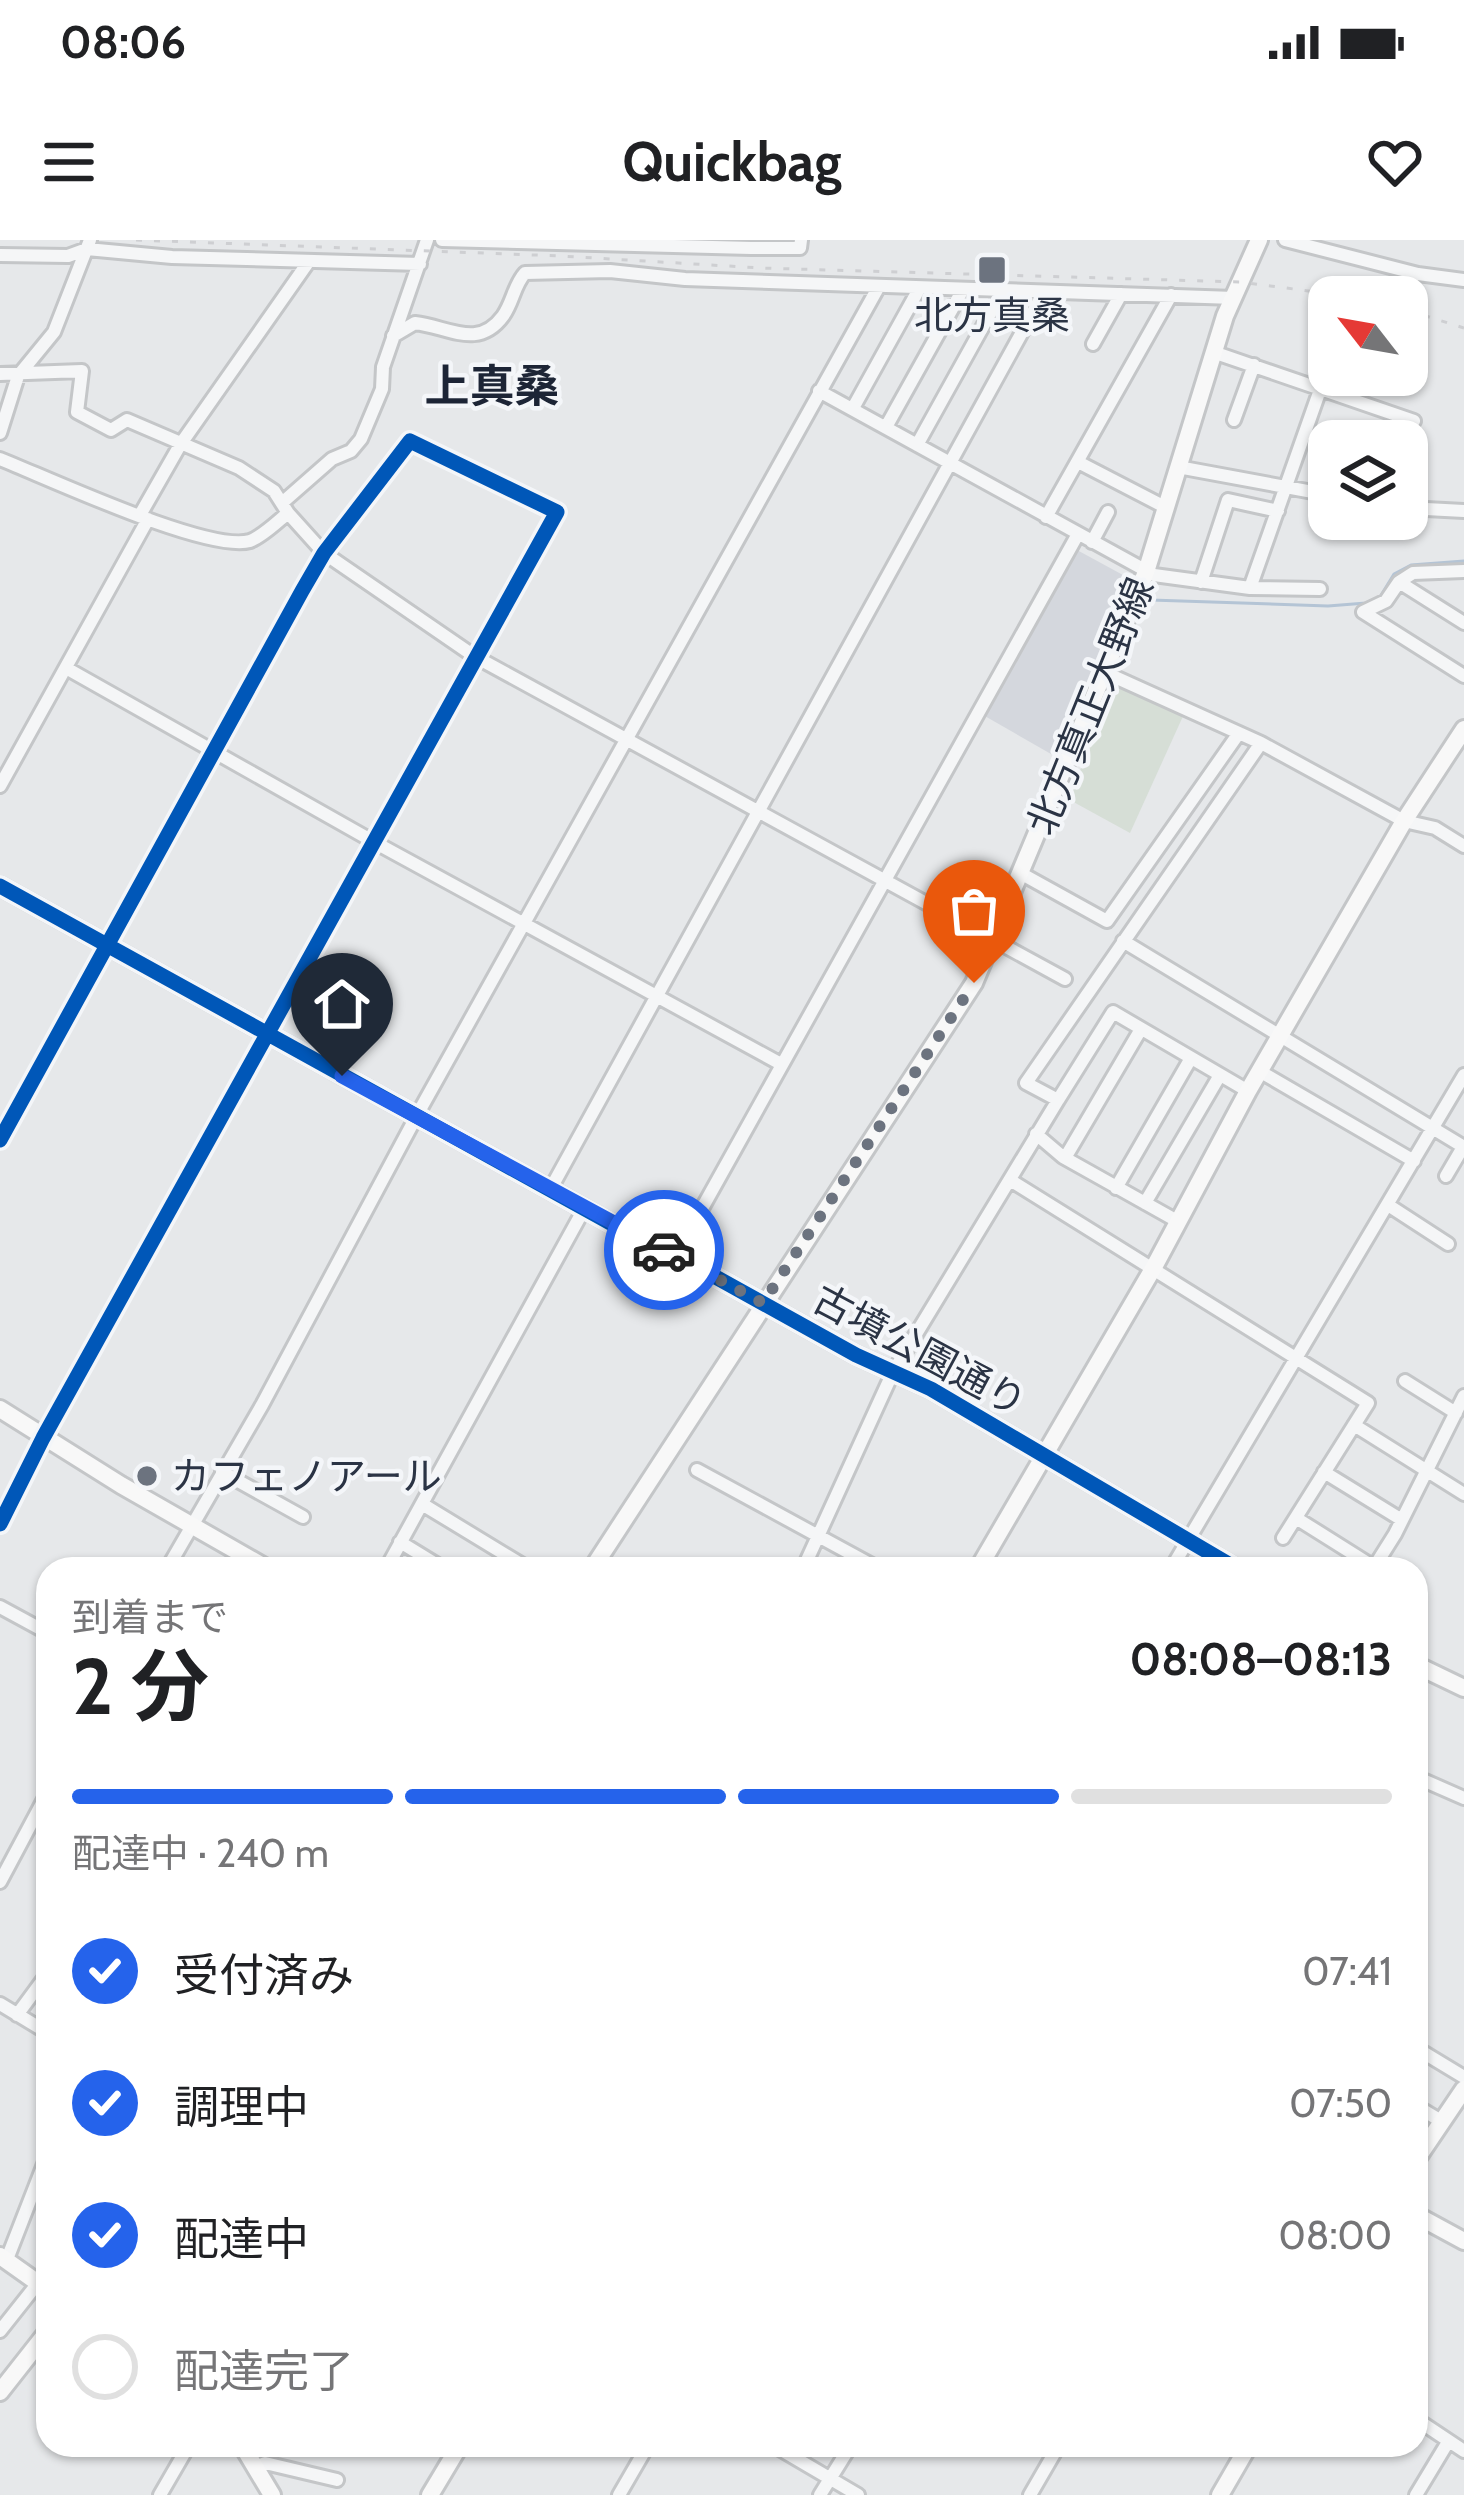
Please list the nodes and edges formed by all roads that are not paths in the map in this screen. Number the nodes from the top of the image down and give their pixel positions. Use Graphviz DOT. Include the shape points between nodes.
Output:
graph roads {
  1 [pos="427,240"];
  2 [pos="442,240"];
  3 [pos="801,240"];
  4 [pos="1259,240"];
  5 [pos="1285,240"];
  6 [pos="481,241"];
  7 [pos="527,242"];
  8 [pos="570,242"];
  9 [pos="611,243"];
  10 [pos="648,243"];
  11 [pos="704,244"];
  12 [pos="88,245"];
  13 [pos="0,255"];
  14 [pos="309,261"];
  15 [pos="420,264"];
  16 [pos="1464,280"];
  17 [pos="879,286"];
  18 [pos="919,289"];
  19 [pos="962,291"];
  20 [pos="1002,292"];
  21 [pos="1043,294"];
  22 [pos="1121,294"];
  23 [pos="1171,295"];
  24 [pos="1234,298"];
  25 [pos="393,336"];
  26 [pos="1093,344"];
  27 [pos="1214,352"];
  28 [pos="1255,365"];
  29 [pos="0,374"];
  30 [pos="18,376"];
  31 [pos="1308,383"];
  32 [pos="819,392"];
  33 [pos="1318,396"];
  34 [pos="1346,396"];
  35 [pos="853,408"];
  36 [pos="1234,420"];
  37 [pos="1411,420"];
  38 [pos="886,427"];
  39 [pos="0,433"];
  40 [pos="916,445"];
  41 [pos="180,446"];
  42 [pos="0,459"];
  43 [pos="1078,462"];
  44 [pos="951,465"];
  45 [pos="1178,466"];
  46 [pos="1286,487"];
  47 [pos="1308,491"];
  48 [pos="285,508"];
  49 [pos="1166,508"];
  50 [pos="1428,509"];
  51 [pos="1278,511"];
  52 [pos="1464,511"];
  53 [pos="1108,512"];
  54 [pos="144,517"];
  55 [pos="1046,517"];
  56 [pos="1078,534"];
  57 [pos="1092,542"];
  58 [pos="325,554"];
  59 [pos="1464,571"];
  60 [pos="1146,572"];
  61 [pos="1201,582"];
  62 [pos="1399,582"];
  63 [pos="1250,588"];
  64 [pos="1320,589"];
  65 [pos="1464,623"];
  66 [pos="474,656"];
  67 [pos="66,668"];
  68 [pos="1106,673"];
  69 [pos="1464,676"];
  70 [pos="1464,729"];
  71 [pos="1239,733"];
  72 [pos="626,738"];
  73 [pos="1261,743"];
  74 [pos="217,751"];
  75 [pos="0,786"];
  76 [pos="758,811"];
  77 [pos="1404,821"];
  78 [pos="376,843"];
  79 [pos="1464,846"];
  80 [pos="1022,874"];
  81 [pos="885,880"];
  82 [pos="0,886"];
  83 [pos="525,922"];
  84 [pos="995,941"];
  85 [pos="1123,941"];
  86 [pos="107,944"];
  87 [pos="1065,979"];
  88 [pos="656,995"];
  89 [pos="1141,1029"];
  90 [pos="268,1034"];
  91 [pos="1282,1039"];
  92 [pos="1191,1058"];
  93 [pos="781,1064"];
  94 [pos="1261,1072"];
  95 [pos="1220,1075"];
  96 [pos="1464,1075"];
  97 [pos="1248,1091"];
  98 [pos="1058,1100"];
  99 [pos="416,1118"];
  100 [pos="1434,1130"];
  101 [pos="1036,1134"];
  102 [pos="0,1140"];
  103 [pos="1464,1147"];
  104 [pos="1065,1158"];
  105 [pos="1414,1161"];
  106 [pos="1446,1176"];
  107 [pos="1010,1180"];
  108 [pos="1116,1188"];
  109 [pos="550,1190"];
  110 [pos="1145,1203"];
  111 [pos="1388,1204"];
  112 [pos="584,1209"];
  113 [pos="1178,1222"];
  114 [pos="1448,1244"];
  115 [pos="676,1256"];
  116 [pos="1154,1267"];
  117 [pos="763,1303"];
  118 [pos="1298,1358"];
  119 [pos="893,1372"];
  120 [pos="1405,1381"];
  121 [pos="1464,1396"];
  122 [pos="0,1409"];
  123 [pos="1456,1413"];
  124 [pos="1354,1425"];
  125 [pos="44,1438"];
  126 [pos="1044,1454"];
  127 [pos="697,1470"];
  128 [pos="1427,1471"];
  129 [pos="222,1472"];
  130 [pos="1324,1472"];
  131 [pos="1464,1494"];
  132 [pos="422,1504"];
  133 [pos="303,1516"];
  134 [pos="1296,1518"];
  135 [pos="1402,1520"];
  136 [pos="0,1524"];
  137 [pos="190,1526"];
  138 [pos="820,1535"];
  139 [pos="1283,1538"];
  140 [pos="1188,1540"];
  141 [pos="400,1542"];
  142 [pos="173,1557"];
  143 [pos="246,1557"];
  144 [pos="392,1557"];
  145 [pos="424,1557"];
  146 [pos="509,1557"];
  147 [pos="600,1557"];
  148 [pos="809,1557"];
  149 [pos="858,1557"];
  150 [pos="985,1557"];
  151 [pos="1178,1557"];
  152 [pos="1217,1557"];
  153 [pos="1357,1557"];
  154 [pos="1380,1557"];
  155 [pos="0,1606"];
  156 [pos="36,1626"];
  157 [pos="1428,1671"];
  158 [pos="1464,1688"];
  159 [pos="1428,1782"];
  160 [pos="1464,1798"];
  161 [pos="36,1814"];
  162 [pos="0,1882"];
  163 [pos="36,1989"];
  164 [pos="0,2004"];
  165 [pos="17,2015"];
  166 [pos="36,2026"];
  167 [pos="1428,2055"];
  168 [pos="1464,2077"];
  169 [pos="1464,2090"];
  170 [pos="1428,2113"];
  171 [pos="1441,2121"];
  172 [pos="1428,2141"];
  173 [pos="36,2188"];
  174 [pos="1428,2222"];
  175 [pos="1464,2241"];
  176 [pos="2,2257"];
  177 [pos="36,2282"];
  178 [pos="36,2294"];
  179 [pos="0,2331"];
  180 [pos="36,2346"];
  181 [pos="1,2388"];
  182 [pos="1428,2428"];
  183 [pos="1448,2442"];
  184 [pos="1464,2451"];
  185 [pos="182,2457"];
  186 [pos="254,2457"];
  187 [pos="257,2457"];
  188 [pos="453,2457"];
  189 [pos="641,2457"];
  190 [pos="794,2457"];
  191 [pos="843,2457"];
  192 [pos="1052,2457"];
  193 [pos="1242,2457"];
  194 [pos="830,2478"];
  195 [pos="160,2495"];
  196 [pos="272,2495"];
  197 [pos="324,2495"];
  198 [pos="430,2495"];
  199 [pos="619,2495"];
  200 [pos="820,2495"];
  201 [pos="858,2495"];
  202 [pos="1030,2495"];
  203 [pos="1220,2495"];
  204 [pos="1416,2495"];
  1 -- 15 [label="street"];
  2 -- 6 [label="street"];
  3 -- 11 [label="street" via="800,248"];
  4 -- 24 [label="street, 北方真正大野線"];
  5 -- 16 [label="street"];
  6 -- 7 [label="street"];
  7 -- 8 [label="street"];
  8 -- 9 [label="street"];
  9 -- 10 [label="street"];
  10 -- 11 [label="street"];
  12 -- 13 [label="street" via="68,256"];
  12 -- 14 [label="street"];
  12 -- 30 [label="street" via="54,332"];
  14 -- 15 [label="street"];
  14 -- 41 [label="street"];
  15 -- 25 [label="street"];
  17 -- 18 [label="street"];
  17 -- 25 [label="street" via="525,273 488,331 469,338 415,323"];
  17 -- 32 [label="street"];
  18 -- 19 [label="street"];
  18 -- 35 [label="street"];
  19 -- 20 [label="street"];
  19 -- 38 [label="street"];
  20 -- 21 [label="street"];
  20 -- 40 [label="street"];
  21 -- 22 [label="street"];
  21 -- 44 [label="street"];
  22 -- 23 [label="street"];
  22 -- 26 [label="street"];
  23 -- 24 [label="street"];
  23 -- 43 [label="street"];
  24 -- 27 [label="street, 北方真正大野線"];
  25 -- 48 [label="street" via="361,439"];
  27 -- 28 [label="street"];
  27 -- 45 [label="street, 北方真正大野線"];
  28 -- 31 [label="street"];
  28 -- 36 [label="street"];
  29 -- 30 [label="street"];
  30 -- 39 [label="street"];
  30 -- 41 [label="street" via="82,371 77,412 111,430 127,420"];
  32 -- 35 [label="street"];
  32 -- 72 [label="street"];
  33 -- 46 [label="street"];
  34 -- 37 [label="street"];
  35 -- 38 [label="street"];
  38 -- 40 [label="street"];
  40 -- 44 [label="street"];
  41 -- 48 [label="street" via="239,468"];
  41 -- 54 [label="street"];
  42 -- 54 [label="street"];
  43 -- 49 [label="street"];
  43 -- 55 [label="street"];
  44 -- 55 [label="street"];
  44 -- 76 [label="street"];
  45 -- 46 [label="street"];
  45 -- 49 [label="street, 北方真正大野線"];
  46 -- 47 [label="street"];
  46 -- 51 [label="street"];
  48 -- 54 [label="street" via="242,542 190,536"];
  48 -- 58 [label="street"];
  49 -- 60 [label="street, 北方真正大野線"];
  50 -- 52 [label="street"];
  51 -- 61 [label="street" via="1228,500"];
  51 -- 63 [label="street"];
  53 -- 57 [label="street"];
  54 -- 67 [label="street"];
  55 -- 56 [label="street"];
  56 -- 57 [label="street"];
  56 -- 81 [label="street"];
  57 -- 60 [label="street"];
  58 -- 66 [label="street"];
  58 -- 66 [label="street" via="410,441 557,512"];
  58 -- 74 [label="street"];
  59 -- 62 [label="street" via="1413,573"];
  60 -- 61 [label="street"];
  60 -- 68 [label="street, 北方真正大野線"];
  61 -- 63 [label="street"];
  62 -- 65 [label="street"];
  62 -- 69 [label="street" via="1363,612"];
  63 -- 64 [label="street"];
  66 -- 72 [label="street"];
  66 -- 78 [label="street"];
  67 -- 74 [label="street"];
  67 -- 75 [label="street"];
  68 -- 71 [label="street"];
  68 -- 80 [label="street, 北方真正大野線"];
  70 -- 77 [label="street"];
  71 -- 73 [label="street"];
  71 -- 80 [label="street" via="1107,921"];
  72 -- 76 [label="street"];
  72 -- 83 [label="street"];
  73 -- 77 [label="street"];
  73 -- 85 [label="street"];
  74 -- 78 [label="street"];
  74 -- 86 [label="street"];
  76 -- 81 [label="street"];
  76 -- 88 [label="street"];
  77 -- 79 [label="street"];
  77 -- 91 [label="street"];
  78 -- 83 [label="street"];
  78 -- 90 [label="street"];
  80 -- 84 [label="street, 北方真正大野線"];
  81 -- 84 [label="street"];
  81 -- 93 [label="street"];
  82 -- 86 [label="street, 古墳公園通り"];
  83 -- 88 [label="street"];
  83 -- 99 [label="street"];
  84 -- 87 [label="street"];
  84 -- 117 [label="street, 北方真正大野線"];
  85 -- 91 [label="street"];
  85 -- 98 [label="street" via="1026,1083"];
  86 -- 90 [label="street, 古墳公園通り"];
  86 -- 102 [label="street"];
  88 -- 93 [label="street"];
  88 -- 109 [label="street"];
  89 -- 92 [label="street"];
  89 -- 98 [label="street" via="1113,1012"];
  89 -- 104 [label="street"];
  90 -- 99 [label="street, 古墳公園通り"];
  90 -- 125 [label="street"];
  91 -- 94 [label="street"];
  91 -- 100 [label="street"];
  92 -- 95 [label="street"];
  92 -- 108 [label="street"];
  93 -- 115 [label="street"];
  94 -- 97 [label="street"];
  94 -- 105 [label="street"];
  95 -- 97 [label="street"];
  95 -- 110 [label="street"];
  96 -- 100 [label="street"];
  97 -- 113 [label="street"];
  98 -- 101 [label="street"];
  99 -- 109 [label="street, 古墳公園通り"];
  99 -- 129 [label="street"];
  100 -- 103 [label="street"];
  100 -- 105 [label="street"];
  101 -- 104 [label="street"];
  101 -- 107 [label="street"];
  103 -- 106 [label="street"];
  104 -- 108 [label="street"];
  105 -- 111 [label="street"];
  107 -- 116 [label="street"];
  107 -- 119 [label="street"];
  108 -- 110 [label="street"];
  109 -- 112 [label="street, 古墳公園通り"];
  110 -- 113 [label="street"];
  111 -- 114 [label="street"];
  111 -- 118 [label="street"];
  112 -- 115 [label="street, 古墳公園通り"];
  112 -- 132 [label="street"];
  113 -- 116 [label="street"];
  115 -- 117 [label="street, 古墳公園通り"];
  116 -- 118 [label="street"];
  116 -- 126 [label="street"];
  117 -- 119 [label="street, 古墳公園通り"];
  117 -- 147 [label="street, 北方真正大野線"];
  118 -- 124 [label="street" via="1368,1403"];
  118 -- 140 [label="street"];
  119 -- 126 [label="street, 古墳公園通り"];
  119 -- 138 [label="street"];
  120 -- 123 [label="street"];
  121 -- 123 [label="street"];
  122 -- 125 [label="street"];
  123 -- 128 [label="street"];
  124 -- 128 [label="street"];
  124 -- 130 [label="street"];
  125 -- 136 [label="street"];
  125 -- 137 [label="street"];
  126 -- 140 [label="street, 古墳公園通り"];
  126 -- 150 [label="street"];
  127 -- 138 [label="street"];
  128 -- 131 [label="street"];
  128 -- 135 [label="street"];
  129 -- 133 [label="street"];
  129 -- 137 [label="street"];
  130 -- 134 [label="street"];
  130 -- 135 [label="street"];
  132 -- 141 [label="street"];
  132 -- 146 [label="street"];
  134 -- 139 [label="street"];
  134 -- 153 [label="street"];
  135 -- 154 [label="street"];
  137 -- 142 [label="street"];
  137 -- 143 [label="street"];
  138 -- 148 [label="street"];
  138 -- 149 [label="street"];
  140 -- 151 [label="street"];
  140 -- 152 [label="street, 古墳公園通り"];
  141 -- 144 [label="street"];
  141 -- 145 [label="street"];
  155 -- 156 [label="street"];
  157 -- 158 [label="street"];
  159 -- 160 [label="street"];
  161 -- 162 [label="street"];
  163 -- 165 [label="street"];
  164 -- 165 [label="street"];
  165 -- 166 [label="street"];
  167 -- 168 [label="street"];
  169 -- 171 [label="street"];
  170 -- 171 [label="street"];
  171 -- 172 [label="street"];
  173 -- 176 [label="street"];
  174 -- 175 [label="street"];
  176 -- 177 [label="street"];
  178 -- 179 [label="street"];
  180 -- 181 [label="street"];
  182 -- 183 [label="street"];
  183 -- 184 [label="street"];
  183 -- 204 [label="street"];
  185 -- 195 [label="street"];
  186 -- 196 [label="street"];
  187 -- 197 [label="street" via="333,2479"];
  188 -- 198 [label="street"];
  189 -- 199 [label="street"];
  190 -- 194 [label="street"];
  191 -- 194 [label="street"];
  192 -- 202 [label="street"];
  193 -- 203 [label="street"];
  194 -- 200 [label="street"];
  194 -- 201 [label="street"];
}
